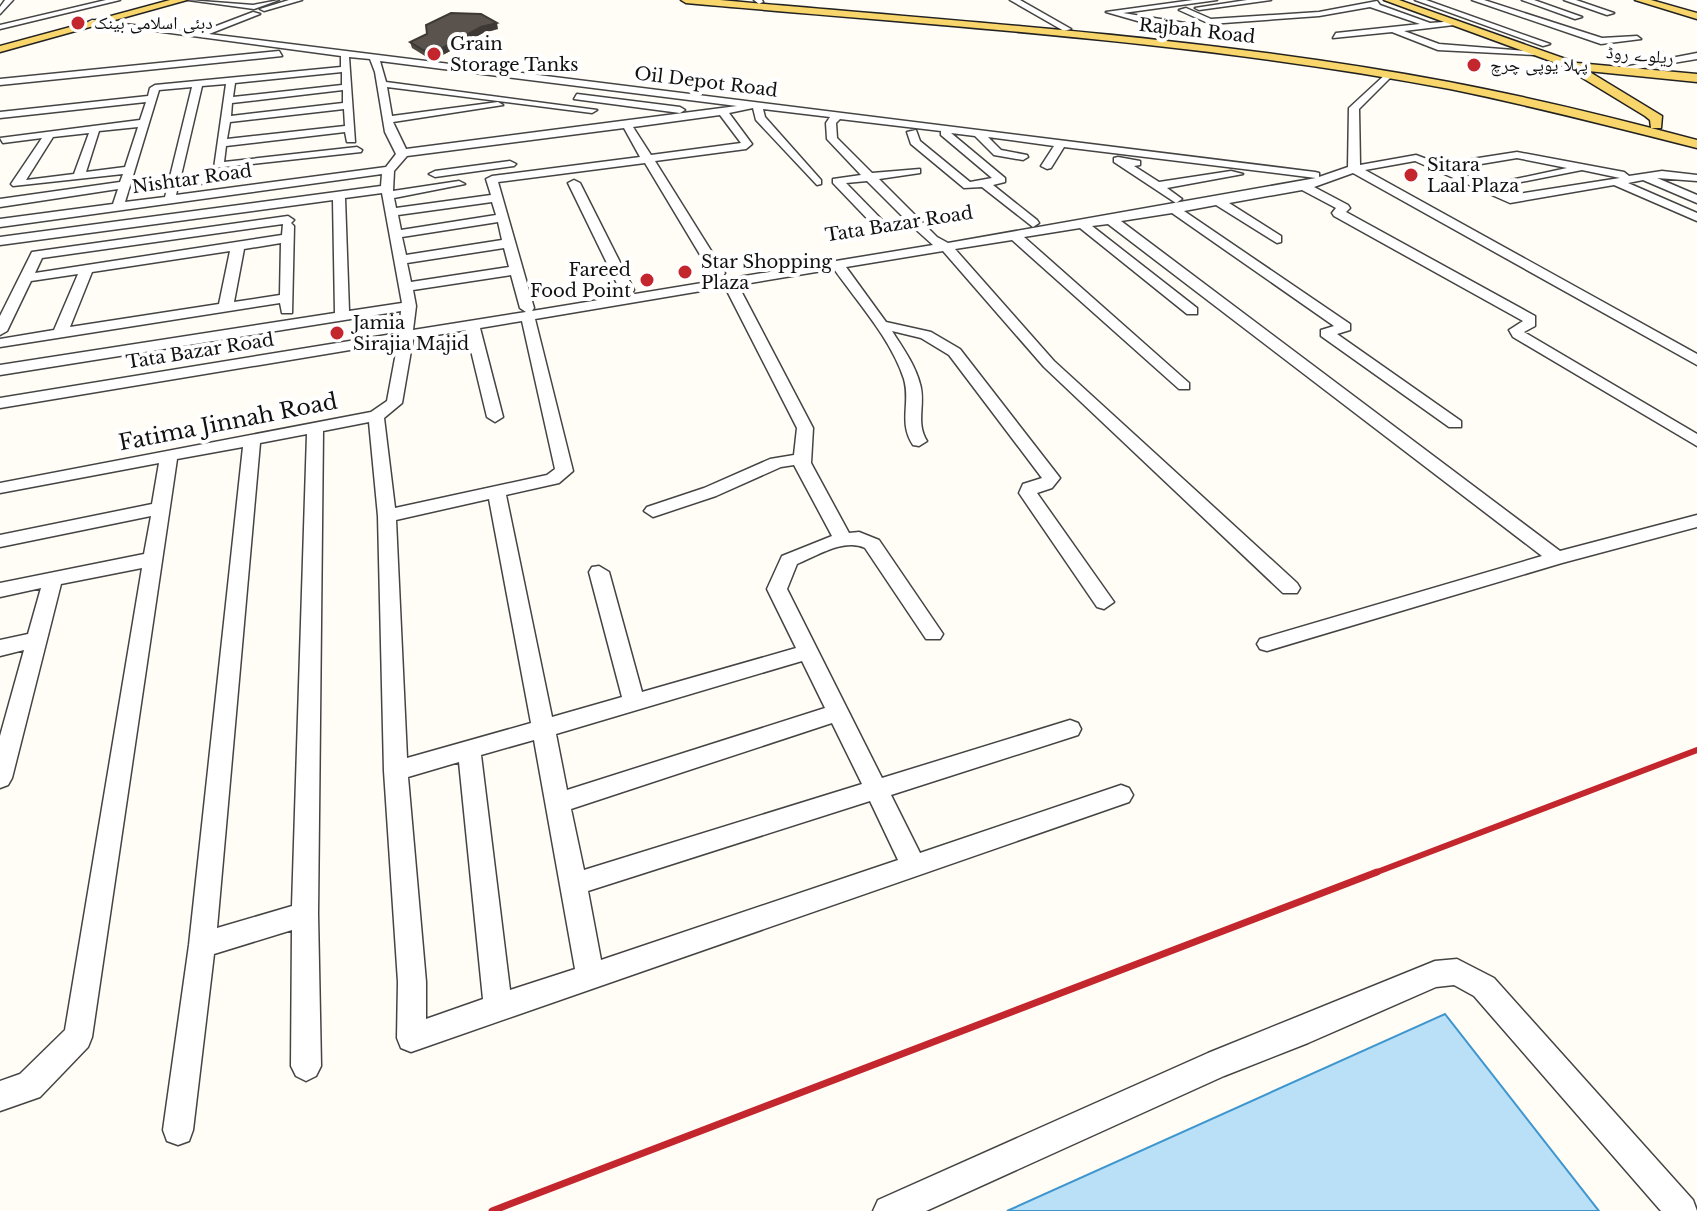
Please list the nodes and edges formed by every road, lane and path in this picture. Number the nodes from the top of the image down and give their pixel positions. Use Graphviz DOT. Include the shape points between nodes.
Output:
graph roads {
  1 [pos="9,0"];
  2 [pos="71,0"];
  3 [pos="116,0"];
  4 [pos="174,0"];
  5 [pos="182,0"];
  6 [pos="192,0"];
  7 [pos="275,0"];
  8 [pos="298,0"];
  9 [pos="686,0"];
  10 [pos="744,0"];
  11 [pos="1014,0"];
  12 [pos="1213,0"];
  13 [pos="1267,0"];
  14 [pos="1389,0"];
  15 [pos="1400,0"];
  16 [pos="1419,0"];
  17 [pos="1476,0"];
  18 [pos="1526,0"];
  19 [pos="1568,0"];
  20 [pos="1640,0"];
  21 [pos="1654,0"];
  22 [pos="759,1"];
  23 [pos="783,1"];
  24 [pos="1368,1"];
  25 [pos="1232,4"];
  26 [pos="1322,5"];
  27 [pos="1295,8"];
  28 [pos="1337,10"];
  29 [pos="255,11"];
  30 [pos="0,12"];
  31 [pos="1610,13"];
  32 [pos="866,14"];
  33 [pos="1697,14"];
  34 [pos="1261,17"];
  35 [pos="1578,17"];
  36 [pos="41,19"];
  37 [pos="95,22"];
  38 [pos="1454,23"];
  39 [pos="1182,25"];
  40 [pos="1430,26"];
  41 [pos="0,27"];
  42 [pos="1412,28"];
  43 [pos="1067,29"];
  44 [pos="1394,30"];
  45 [pos="1376,32"];
  46 [pos="1352,34"];
  47 [pos="1578,34"];
  48 [pos="197,35"];
  49 [pos="1336,36"];
  50 [pos="34,37"];
  51 [pos="1555,37"];
  52 [pos="0,40"];
  53 [pos="1399,41"];
  54 [pos="1428,43"];
  55 [pos="0,48"];
  56 [pos="1541,48"];
  57 [pos="1471,49"];
  58 [pos="314,50"];
  59 [pos="1500,51"];
  60 [pos="1697,56"];
  61 [pos="374,58"];
  62 [pos="1674,60"];
  63 [pos="1580,66"];
  64 [pos="1619,69"];
  65 [pos="122,70"];
  66 [pos="160,71"];
  67 [pos="81,74"];
  68 [pos="1388,75"];
  69 [pos="1697,76"];
  70 [pos="381,78"];
  71 [pos="118,81"];
  72 [pos="560,81"];
  73 [pos="0,82"];
  74 [pos="198,84"];
  75 [pos="1469,86"];
  76 [pos="419,88"];
  77 [pos="0,91"];
  78 [pos="542,92"];
  79 [pos="71,95"];
  80 [pos="151,99"];
  81 [pos="525,102"];
  82 [pos="350,103"];
  83 [pos="757,104"];
  84 [pos="564,107"];
  85 [pos="64,108"];
  86 [pos="21,112"];
  87 [pos="718,112"];
  88 [pos="518,114"];
  89 [pos="839,114"];
  90 [pos="0,115"];
  91 [pos="597,115"];
  92 [pos="225,116"];
  93 [pos="503,116"];
  94 [pos="566,119"];
  95 [pos="665,119"];
  96 [pos="426,121"];
  97 [pos="144,123"];
  98 [pos="729,123"];
  99 [pos="12,126"];
  100 [pos="389,126"];
  101 [pos="1652,128"];
  102 [pos="95,129"];
  103 [pos="490,129"];
  104 [pos="629,130"];
  105 [pos="912,132"];
  106 [pos="977,132"];
  107 [pos="945,133"];
  108 [pos="50,134"];
  109 [pos="740,135"];
  110 [pos="1697,137"];
  111 [pos="2,142"];
  112 [pos="1061,143"];
  113 [pos="1697,144"];
  114 [pos="482,148"];
  115 [pos="638,148"];
  116 [pos="402,153"];
  117 [pos="432,154"];
  118 [pos="1023,157"];
  119 [pos="649,160"];
  120 [pos="1553,161"];
  121 [pos="1465,163"];
  122 [pos="1047,166"];
  123 [pos="488,167"];
  124 [pos="1586,167"];
  125 [pos="1439,168"];
  126 [pos="1354,169"];
  127 [pos="130,170"];
  128 [pos="389,170"];
  129 [pos="916,171"];
  130 [pos="356,174"];
  131 [pos="79,176"];
  132 [pos="868,177"];
  133 [pos="1497,177"];
  134 [pos="1640,177"];
  135 [pos="1697,178"];
  136 [pos="492,179"];
  137 [pos="436,180"];
  138 [pos="1310,181"];
  139 [pos="1614,181"];
  140 [pos="817,182"];
  141 [pos="574,183"];
  142 [pos="984,183"];
  143 [pos="173,184"];
  144 [pos="125,185"];
  145 [pos="1157,186"];
  146 [pos="388,192"];
  147 [pos="339,196"];
  148 [pos="1535,196"];
  149 [pos="498,198"];
  150 [pos="1697,199"];
  151 [pos="169,200"];
  152 [pos="1218,201"];
  153 [pos="289,202"];
  154 [pos="0,203"];
  155 [pos="1175,204"];
  156 [pos="118,207"];
  157 [pos="392,212"];
  158 [pos="1697,217"];
  159 [pos="503,218"];
  160 [pos="1110,219"];
  161 [pos="288,220"];
  162 [pos="0,223"];
  163 [pos="915,223"];
  164 [pos="1033,223"];
  165 [pos="1082,224"];
  166 [pos="396,234"];
  167 [pos="45,235"];
  168 [pos="1014,235"];
  169 [pos="288,238"];
  170 [pos="1277,239"];
  171 [pos="0,241"];
  172 [pos="510,243"];
  173 [pos="939,243"];
  174 [pos="238,245"];
  175 [pos="37,255"];
  176 [pos="400,260"];
  177 [pos="836,263"];
  178 [pos="87,269"];
  179 [pos="517,270"];
  180 [pos="724,277"];
  181 [pos="27,278"];
  182 [pos="405,287"];
  183 [pos="627,290"];
  184 [pos="287,298"];
  185 [pos="226,306"];
  186 [pos="409,306"];
  187 [pos="1192,311"];
  188 [pos="528,312"];
  189 [pos="342,316"];
  190 [pos="286,325"];
  191 [pos="472,326"];
  192 [pos="882,326"];
  193 [pos="0,331"];
  194 [pos="60,333"];
  195 [pos="406,337"];
  196 [pos="0,343"];
  197 [pos="1697,360"];
  198 [pos="0,370"];
  199 [pos="1184,386"];
  200 [pos="0,404"];
  201 [pos="376,416"];
  202 [pos="495,417"];
  203 [pos="1455,424"];
  204 [pos="315,429"];
  205 [pos="252,440"];
  206 [pos="919,441"];
  207 [pos="1697,441"];
  208 [pos="169,456"];
  209 [pos="803,458"];
  210 [pos="0,488"];
  211 [pos="497,492"];
  212 [pos="161,508"];
  213 [pos="653,511"];
  214 [pos="387,516"];
  215 [pos="1697,521"];
  216 [pos="843,539"];
  217 [pos="0,541"];
  218 [pos="1557,558"];
  219 [pos="153,559"];
  220 [pos="599,572"];
  221 [pos="53,579"];
  222 [pos="1290,588"];
  223 [pos="0,590"];
  224 [pos="1104,602"];
  225 [pos="933,634"];
  226 [pos="37,640"];
  227 [pos="1267,644"];
  228 [pos="0,648"];
  229 [pos="808,652"];
  230 [pos="634,702"];
  231 [pos="838,712"];
  232 [pos="8,716"];
  233 [pos="544,728"];
  234 [pos="1070,729"];
  235 [pos="469,750"];
  236 [pos="396,771"];
  237 [pos="0,778"];
  238 [pos="877,789"];
  239 [pos="1121,795"];
  240 [pos="559,803"];
  241 [pos="914,866"];
  242 [pos="574,884"];
  243 [pos="305,914"];
  244 [pos="202,945"];
  245 [pos="590,977"];
  246 [pos="498,1008"];
  247 [pos="306,1066"];
  248 [pos="0,1096"];
  249 [pos="178,1130"];
  250 [pos="889,1211"];
  251 [pos="1682,1211"];
  1 -- 30 [label="street"];
  2 -- 36 [label="street" via="52,5"];
  3 -- 36 [label="street"];
  4 -- 37 [label="main road"];
  5 -- 37 [label="main road"];
  6 -- 29 [label="street"];
  7 -- 29 [label="street"];
  8 -- 29 [label="street"];
  9 -- 32 [label="main road, Rajbah Road"];
  10 -- 22 [label="main road, Rajbah Road"];
  11 -- 43 [label="street"];
  12 -- 39 [label="street" via="1110,12"];
  13 -- 25 [label="street"];
  14 -- 38 [label="main road, ریلوے روڈ"];
  15 -- 63 [label="main road, ریلوے روڈ"];
  16 -- 56 [label="street"];
  17 -- 47 [label="street"];
  18 -- 35 [label="street"];
  19 -- 31 [label="street"];
  20 -- 33 [label="main road"];
  21 -- 33 [label="main road"];
  22 -- 23 [label="main road, Rajbah Road"];
  23 -- 32 [label="main road, Rajbah Road"];
  24 -- 26 [label="street"];
  24 -- 28 [label="street"];
  24 -- 40 [label="street"];
  25 -- 34 [label="street"];
  25 -- 34 [label="street" via="1183,10 1207,21"];
  26 -- 27 [label="street"];
  26 -- 28 [label="street"];
  28 -- 34 [label="street"];
  29 -- 48 [label="street"];
  32 -- 43 [label="main road, Rajbah Road"];
  32 -- 68 [label="main road, Rajbah Road"];
  36 -- 41 [label="street"];
  37 -- 48 [label="street, Oil Depot Road"];
  37 -- 50 [label="main road"];
  37 -- 55 [label="main road"];
  38 -- 40 [label="street"];
  38 -- 56 [label="main road, ریلوے روڈ"];
  40 -- 42 [label="street"];
  40 -- 59 [label="street"];
  42 -- 44 [label="street"];
  42 -- 57 [label="street"];
  43 -- 75 [label="main road, Rajbah Road" via="1286,52"];
  44 -- 45 [label="street"];
  44 -- 54 [label="street"];
  45 -- 46 [label="street"];
  45 -- 53 [label="street"];
  46 -- 49 [label="street"];
  46 -- 53 [label="street"];
  47 -- 51 [label="street"];
  47 -- 62 [label="street" via="1634,42"];
  48 -- 58 [label="street, Oil Depot Road"];
  50 -- 52 [label="street"];
  50 -- 55 [label="main road"];
  53 -- 54 [label="street"];
  54 -- 57 [label="street"];
  56 -- 59 [label="street"];
  56 -- 63 [label="main road, ریلوے روڈ"];
  57 -- 59 [label="street"];
  58 -- 66 [label="street"];
  58 -- 82 [label="street, Oil Depot Road"];
  60 -- 62 [label="street"];
  61 -- 70 [label="street"];
  61 -- 72 [label="street, Oil Depot Road"];
  61 -- 82 [label="street, Oil Depot Road"];
  62 -- 64 [label="street"];
  63 -- 64 [label="main road, ریلوے روڈ"];
  63 -- 69 [label="main road, ریلوے روڈ"];
  63 -- 101 [label="main road, ریلوے روڈ" via="1583,73 1653,115"];
  64 -- 69 [label="main road, ریلوے روڈ"];
  65 -- 66 [label="street"];
  65 -- 67 [label="street"];
  65 -- 71 [label="street"];
  66 -- 80 [label="street"];
  66 -- 82 [label="street"];
  67 -- 73 [label="street"];
  67 -- 77 [label="street" via="76,83"];
  68 -- 75 [label="main road, Rajbah Road"];
  68 -- 126 [label="street" via="1354,108"];
  70 -- 76 [label="street"];
  70 -- 78 [label="street"];
  70 -- 100 [label="street"];
  72 -- 78 [label="street"];
  72 -- 83 [label="street, Oil Depot Road"];
  74 -- 80 [label="street"];
  74 -- 92 [label="street"];
  74 -- 143 [label="street"];
  75 -- 101 [label="main road, Rajbah Road"];
  76 -- 81 [label="street"];
  76 -- 96 [label="street"];
  78 -- 81 [label="street"];
  78 -- 87 [label="street"];
  79 -- 85 [label="street"];
  80 -- 85 [label="street" via="112,98"];
  80 -- 97 [label="street"];
  80 -- 99 [label="street"];
  81 -- 84 [label="street"];
  81 -- 96 [label="street"];
  82 -- 92 [label="street"];
  82 -- 92 [label="street"];
  82 -- 92 [label="street"];
  82 -- 92 [label="street"];
  82 -- 130 [label="street"];
  82 -- 143 [label="street"];
  83 -- 87 [label="street"];
  83 -- 89 [label="street, Oil Depot Road"];
  83 -- 140 [label="street" via="760,118"];
  84 -- 88 [label="street"];
  84 -- 95 [label="street"];
  85 -- 86 [label="street"];
  86 -- 90 [label="street"];
  86 -- 99 [label="street"];
  87 -- 95 [label="street"];
  87 -- 98 [label="street"];
  89 -- 106 [label="street, Oil Depot Road"];
  89 -- 132 [label="street" via="831,123 832,139"];
  91 -- 94 [label="street"];
  93 -- 96 [label="street"];
  95 -- 104 [label="street"];
  96 -- 100 [label="street"];
  97 -- 102 [label="street"];
  97 -- 127 [label="street"];
  98 -- 104 [label="street"];
  98 -- 109 [label="street"];
  99 -- 111 [label="street"];
  100 -- 116 [label="street"];
  101 -- 110 [label="main road, Rajbah Road"];
  101 -- 113 [label="main road, Rajbah Road"];
  102 -- 108 [label="street"];
  102 -- 131 [label="street"];
  103 -- 117 [label="street" via="429,138"];
  104 -- 114 [label="street"];
  104 -- 115 [label="street"];
  105 -- 142 [label="street" via="915,142 968,186"];
  106 -- 112 [label="street, Oil Depot Road"];
  106 -- 118 [label="street" via="998,153"];
  107 -- 142 [label="street" via="1001,180"];
  108 -- 111 [label="street"];
  108 -- 131 [label="street" via="17,184"];
  109 -- 115 [label="street"];
  109 -- 119 [label="street" via="747,144 742,147"];
  112 -- 122 [label="street"];
  112 -- 138 [label="street, Oil Depot Road"];
  114 -- 117 [label="street"];
  114 -- 123 [label="street"];
  115 -- 119 [label="street"];
  115 -- 123 [label="street"];
  116 -- 117 [label="street"];
  116 -- 128 [label="street"];
  117 -- 137 [label="street"];
  119 -- 136 [label="street"];
  119 -- 180 [label="street"];
  120 -- 121 [label="street" via="1517,155"];
  120 -- 124 [label="street"];
  120 -- 133 [label="street"];
  121 -- 125 [label="street"];
  121 -- 133 [label="street"];
  123 -- 136 [label="street"];
  123 -- 137 [label="street"];
  124 -- 133 [label="street"];
  124 -- 134 [label="street"];
  125 -- 126 [label="street, Tata Bazar Road" via="1411,158"];
  125 -- 148 [label="street, Tata Bazar Road" via="1502,198"];
  126 -- 138 [label="street, Tata Bazar Road"];
  126 -- 197 [label="street"];
  127 -- 131 [label="street"];
  127 -- 144 [label="street"];
  128 -- 130 [label="street, Nishtar Road"];
  128 -- 146 [label="street"];
  129 -- 132 [label="street"];
  130 -- 151 [label="street, Nishtar Road"];
  132 -- 163 [label="street"];
  132 -- 163 [label="street" via="837,181 883,228"];
  133 -- 148 [label="street"];
  134 -- 135 [label="street, Tata Bazar Road" via="1673,173"];
  134 -- 139 [label="street, Tata Bazar Road"];
  134 -- 150 [label="street"];
  136 -- 137 [label="street"];
  136 -- 149 [label="street"];
  137 -- 146 [label="street"];
  138 -- 152 [label="street, Tata Bazar Road"];
  138 -- 155 [label="street, Tata Bazar Road"];
  138 -- 207 [label="street" via="1344,208 1338,213 1530,319 1516,330 1518,334"];
  139 -- 148 [label="street, Tata Bazar Road"];
  139 -- 158 [label="street"];
  141 -- 183 [label="street"];
  142 -- 164 [label="street"];
  143 -- 151 [label="street"];
  144 -- 154 [label="street"];
  144 -- 156 [label="street"];
  145 -- 145 [label="street" via="1118,160 1237,174 1223,176"];
  145 -- 155 [label="street"];
  146 -- 147 [label="street"];
  146 -- 157 [label="street"];
  147 -- 153 [label="street"];
  147 -- 189 [label="street"];
  149 -- 157 [label="street"];
  149 -- 159 [label="street"];
  151 -- 156 [label="street, Nishtar Road"];
  152 -- 155 [label="street, Tata Bazar Road"];
  152 -- 170 [label="street"];
  153 -- 161 [label="street"];
  153 -- 167 [label="street"];
  155 -- 160 [label="street, Tata Bazar Road"];
  155 -- 164 [label="street, Tata Bazar Road"];
  155 -- 203 [label="street" via="1345,327 1326,333"];
  156 -- 162 [label="street, Nishtar Road"];
  157 -- 166 [label="street"];
  159 -- 166 [label="street"];
  159 -- 172 [label="street"];
  160 -- 165 [label="street, Tata Bazar Road"];
  160 -- 218 [label="street"];
  161 -- 169 [label="street"];
  161 -- 175 [label="street"];
  163 -- 173 [label="street"];
  164 -- 173 [label="street, Tata Bazar Road"];
  165 -- 168 [label="street, Tata Bazar Road"];
  165 -- 187 [label="street"];
  166 -- 176 [label="street"];
  167 -- 171 [label="street"];
  167 -- 175 [label="street"];
  168 -- 173 [label="street, Tata Bazar Road"];
  168 -- 199 [label="street"];
  169 -- 174 [label="street"];
  169 -- 184 [label="street"];
  172 -- 176 [label="street"];
  172 -- 179 [label="street"];
  173 -- 177 [label="street, Tata Bazar Road"];
  173 -- 180 [label="street, Tata Bazar Road"];
  173 -- 222 [label="street" via="1049,364"];
  174 -- 178 [label="street"];
  174 -- 185 [label="street"];
  175 -- 181 [label="street"];
  176 -- 182 [label="street"];
  177 -- 180 [label="street, Tata Bazar Road"];
  177 -- 192 [label="street"];
  178 -- 181 [label="street"];
  178 -- 194 [label="street"];
  179 -- 182 [label="street"];
  179 -- 188 [label="street"];
  180 -- 183 [label="street, Tata Bazar Road"];
  180 -- 188 [label="street, Tata Bazar Road"];
  180 -- 209 [label="street" via="805,428"];
  181 -- 193 [label="street"];
  182 -- 186 [label="street"];
  183 -- 188 [label="street, Tata Bazar Road"];
  184 -- 185 [label="street"];
  184 -- 190 [label="street"];
  185 -- 194 [label="street"];
  186 -- 189 [label="street"];
  186 -- 195 [label="street"];
  188 -- 191 [label="street, Tata Bazar Road"];
  188 -- 195 [label="street, Tata Bazar Road" via="433,325"];
  188 -- 211 [label="street" via="564,471 553,479"];
  189 -- 190 [label="street"];
  190 -- 198 [label="street"];
  191 -- 195 [label="street, Tata Bazar Road"];
  191 -- 202 [label="street"];
  192 -- 206 [label="street" via="914,390 910,416"];
  192 -- 224 [label="street" via="926,334 952,347 1051,478 1028,493"];
  194 -- 196 [label="street"];
  195 -- 200 [label="street, Tata Bazar Road"];
  195 -- 201 [label="street" via="394,403"];
  201 -- 204 [label="street, Fatima Jinnah Road"];
  201 -- 214 [label="street"];
  204 -- 205 [label="street, Fatima Jinnah Road"];
  204 -- 243 [label="street"];
  205 -- 208 [label="street, Fatima Jinnah Road"];
  205 -- 244 [label="street"];
  208 -- 210 [label="street, Fatima Jinnah Road"];
  208 -- 212 [label="street"];
  209 -- 213 [label="street" via="776,463"];
  209 -- 216 [label="street"];
  211 -- 214 [label="street"];
  211 -- 233 [label="street"];
  212 -- 217 [label="street"];
  212 -- 219 [label="street"];
  214 -- 236 [label="street"];
  215 -- 218 [label="street"];
  216 -- 225 [label="street" via="872,544"];
  216 -- 229 [label="street" via="789,560 781,574 777,589"];
  218 -- 227 [label="street"];
  219 -- 221 [label="street"];
  219 -- 248 [label="street" via="78,1037 29,1086"];
  220 -- 230 [label="street"];
  221 -- 223 [label="street"];
  221 -- 226 [label="street"];
  226 -- 228 [label="street"];
  226 -- 232 [label="street"];
  229 -- 230 [label="street"];
  229 -- 231 [label="street"];
  230 -- 233 [label="street"];
  231 -- 238 [label="street"];
  231 -- 240 [label="street"];
  232 -- 237 [label="street"];
  233 -- 235 [label="street"];
  233 -- 240 [label="street"];
  234 -- 238 [label="street"];
  235 -- 236 [label="street"];
  235 -- 246 [label="street"];
  236 -- 246 [label="street" via="412,982 411,1038"];
  238 -- 241 [label="street"];
  238 -- 242 [label="street"];
  239 -- 241 [label="street"];
  240 -- 242 [label="street"];
  241 -- 245 [label="street"];
  242 -- 245 [label="street"];
  243 -- 244 [label="street"];
  243 -- 247 [label="street"];
  244 -- 249 [label="street"];
  245 -- 246 [label="street"];
  250 -- 251 [label="street" via="1218,1063 1435,974 1457,972 1484,987"];
}
